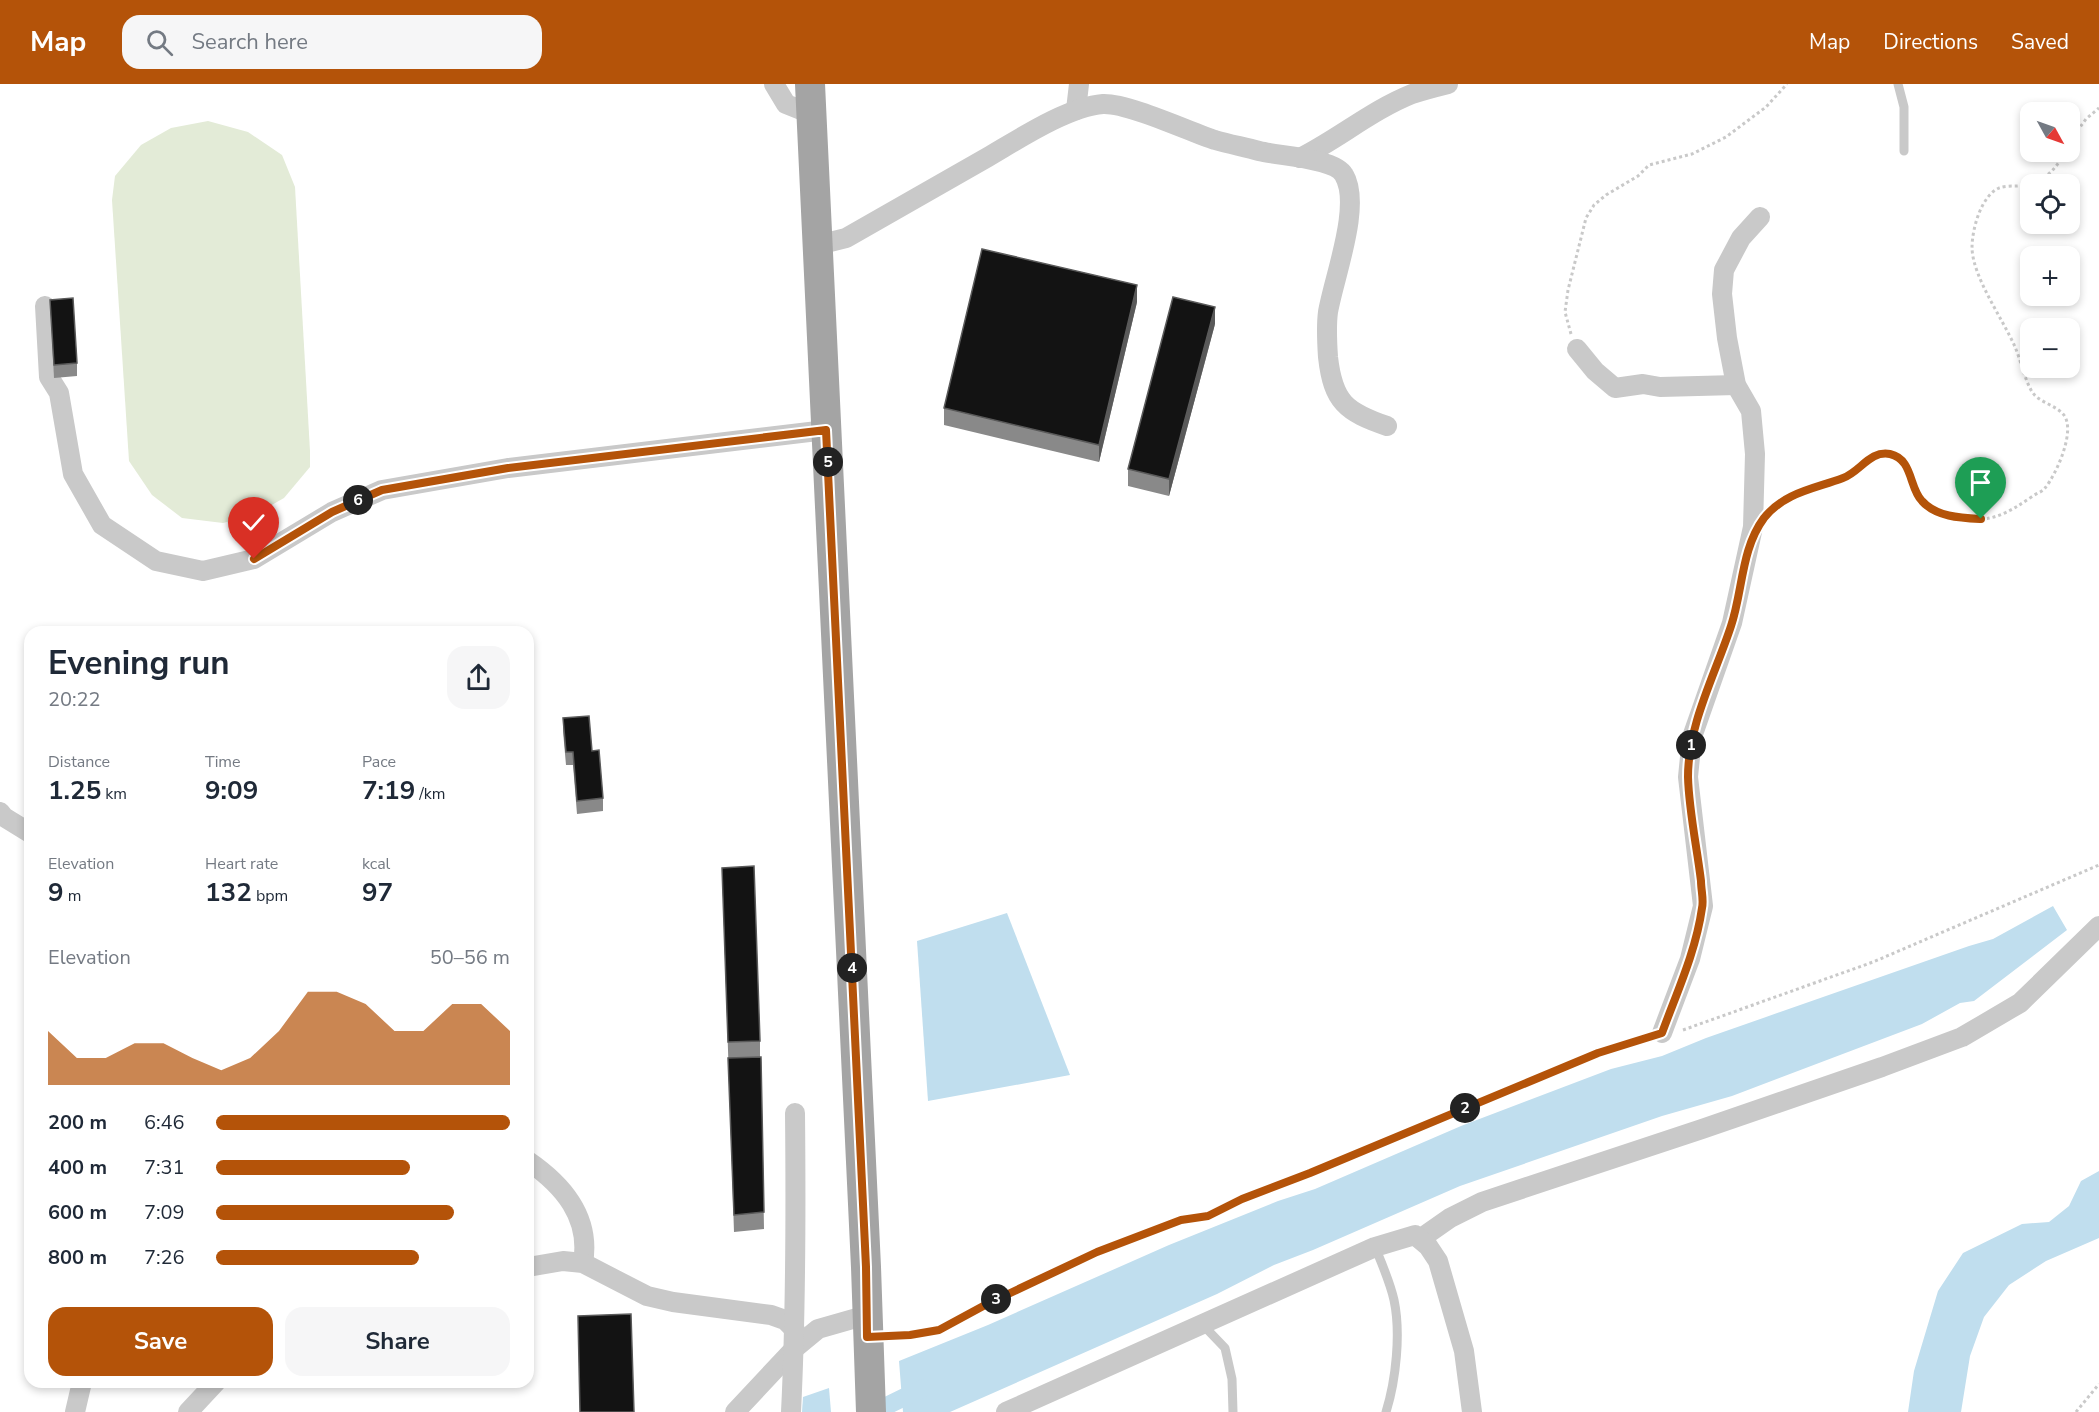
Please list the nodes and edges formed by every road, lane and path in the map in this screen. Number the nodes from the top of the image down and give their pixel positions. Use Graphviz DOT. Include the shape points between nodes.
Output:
graph roads {
  1 [pos="774,84"];
  2 [pos="810,84"];
  3 [pos="1079,84"];
  4 [pos="1448,84"];
  5 [pos="1787,84"];
  6 [pos="1898,84"];
  7 [pos="2099,108"];
  8 [pos="1076,110"];
  9 [pos="812,114"];
  10 [pos="2080,127"];
  11 [pos="1904,151"];
  12 [pos="1299,158"];
  13 [pos="2059,162"];
  14 [pos="1760,217"];
  15 [pos="818,244"];
  16 [pos="45,306"];
  17 [pos="1577,349"];
  18 [pos="1736,385"];
  19 [pos="1387,426"];
  20 [pos="826,430"];
  21 [pos="1750,543"];
  22 [pos="0,814"];
  23 [pos="24,829"];
  24 [pos="2099,866"];
  25 [pos="2099,926"];
  26 [pos="1662,1033"];
  27 [pos="795,1113"];
  28 [pos="534,1166"];
  29 [pos="1420,1239"];
  30 [pos="1375,1247"];
  31 [pos="583,1263"];
  32 [pos="534,1266"];
  33 [pos="1202,1324"];
  34 [pos="867,1326"];
  35 [pos="795,1339"];
  36 [pos="2099,1384"];
  37 [pos="81,1388"];
  38 [pos="210,1388"];
  39 [pos="792,1402"];
  40 [pos="75,1412"];
  41 [pos="188,1412"];
  42 [pos="735,1412"];
  43 [pos="871,1412"];
  44 [pos="1006,1412"];
  45 [pos="1233,1412"];
  46 [pos="1386,1412"];
  47 [pos="1472,1412"];
  48 [pos="2076,1412"];
  1 -- 9 [label="street" via="786,104"];
  2 -- 9 [label="main road"];
  3 -- 8 [label="street"];
  4 -- 12 [label="street" via="1412,94"];
  5 -- 17 [label="path" via="1766,107 1726,137 1692,154 1649,165 1594,205 1586,218 1565,312"];
  6 -- 11 [label="lane" via="1904,107"];
  7 -- 10 [label="path"];
  8 -- 12 [label="street" via="1104,104 1129,109 1217,141"];
  8 -- 15 [label="street" via="846,238"];
  9 -- 15 [label="main road"];
  12 -- 19 [label="street" via="1315,160 1344,173 1350,192 1351,213 1328,315 1330,377 1347,408"];
  13 -- 21 [label="path" via="2044,179 2000,187 1988,196 1972,247 1975,264 2031,392 2064,414 2068,424 2068,438 2050,482 1996,518 1958,518 1920,500 1901,460 1890,454 1874,455 1846,477 1796,493 1778,504 1764,518"];
  14 -- 18 [label="street" via="1741,238 1724,270 1722,294"];
  15 -- 20 [label="main road"];
  16 -- 20 [label="street" via="49,377 59,393 73,474 102,525 156,561 203,571 254,559 332,512 382,490 508,468"];
  17 -- 18 [label="street" via="1615,388 1643,384"];
  18 -- 21 [label="street" via="1751,411 1755,454"];
  20 -- 34 [label="main road"];
  21 -- 26 [label="street" via="1732,623 1692,737 1688,777 1703,906 1690,959"];
  22 -- 23 [label="street"];
  24 -- 26 [label="path" via="1873,962 1679,1032"];
  25 -- 29 [label="street" via="2020,1004 1962,1037 1482,1202"];
  26 -- 34 [label="path" via="1598,1053 1208,1216 1181,1220 1097,1252 939,1330 910,1335"];
  27 -- 35 [label="street"];
  28 -- 31 [label="street" via="572,1202 580,1222"];
  29 -- 30 [label="street" via="1415,1235"];
  29 -- 47 [label="street" via="1438,1261 1464,1352"];
  30 -- 33 [label="street"];
  30 -- 46 [label="lane" via="1394,1298 1398,1322"];
  31 -- 32 [label="street" via="563,1261"];
  31 -- 35 [label="street" via="647,1296 785,1320"];
  33 -- 44 [label="street"];
  33 -- 45 [label="lane" via="1225,1348 1232,1379"];
  34 -- 35 [label="street" via="818,1329"];
  34 -- 43 [label="main road"];
  35 -- 39 [label="street"];
  35 -- 42 [label="street"];
  36 -- 48 [label="path"];
  37 -- 40 [label="street"];
  38 -- 41 [label="street"];
}
